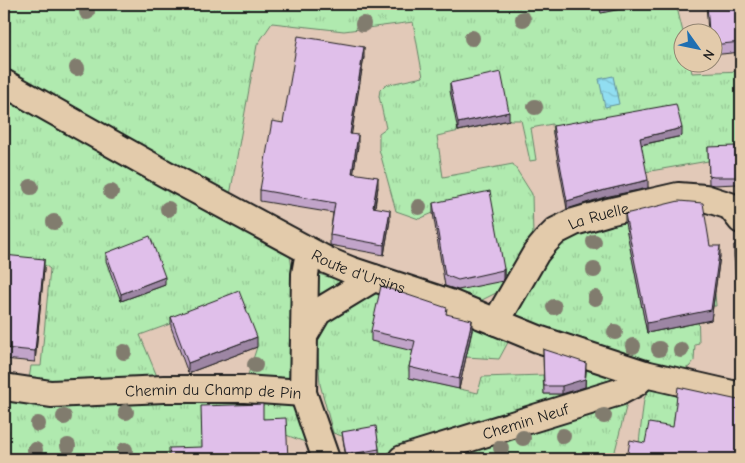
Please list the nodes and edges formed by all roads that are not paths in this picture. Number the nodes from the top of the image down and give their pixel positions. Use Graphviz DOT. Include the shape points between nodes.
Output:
graph roads {
  1 [pos="4,83"];
  2 [pos="741,220"];
  3 [pos="310,252"];
  4 [pos="374,278"];
  5 [pos="496,322"];
  6 [pos="304,336"];
  7 [pos="645,374"];
  8 [pos="4,387"];
  9 [pos="303,393"];
  10 [pos="741,396"];
  11 [pos="326,459"];
  12 [pos="402,459"];
  1 -- 3 [label="street, Route d'Ursins"];
  2 -- 5 [label="street, La Ruelle" via="730,206 705,198 678,196 574,222 556,232 541,247"];
  3 -- 4 [label="street, Route d'Ursins"];
  3 -- 6 [label="street" via="305,274"];
  4 -- 5 [label="street, Route d'Ursins"];
  4 -- 6 [label="street, Chemin du Champ de Pin" via="318,312"];
  5 -- 7 [label="street, Route d'Ursins"];
  6 -- 9 [label="street, Chemin du Champ de Pin"];
  7 -- 10 [label="street, Route d'Ursins"];
  7 -- 12 [label="street, Chemin Neuf" via="619,392"];
  8 -- 9 [label="street, Chemin du Champ de Pin" via="50,394 164,389"];
  9 -- 11 [label="street"];
}
